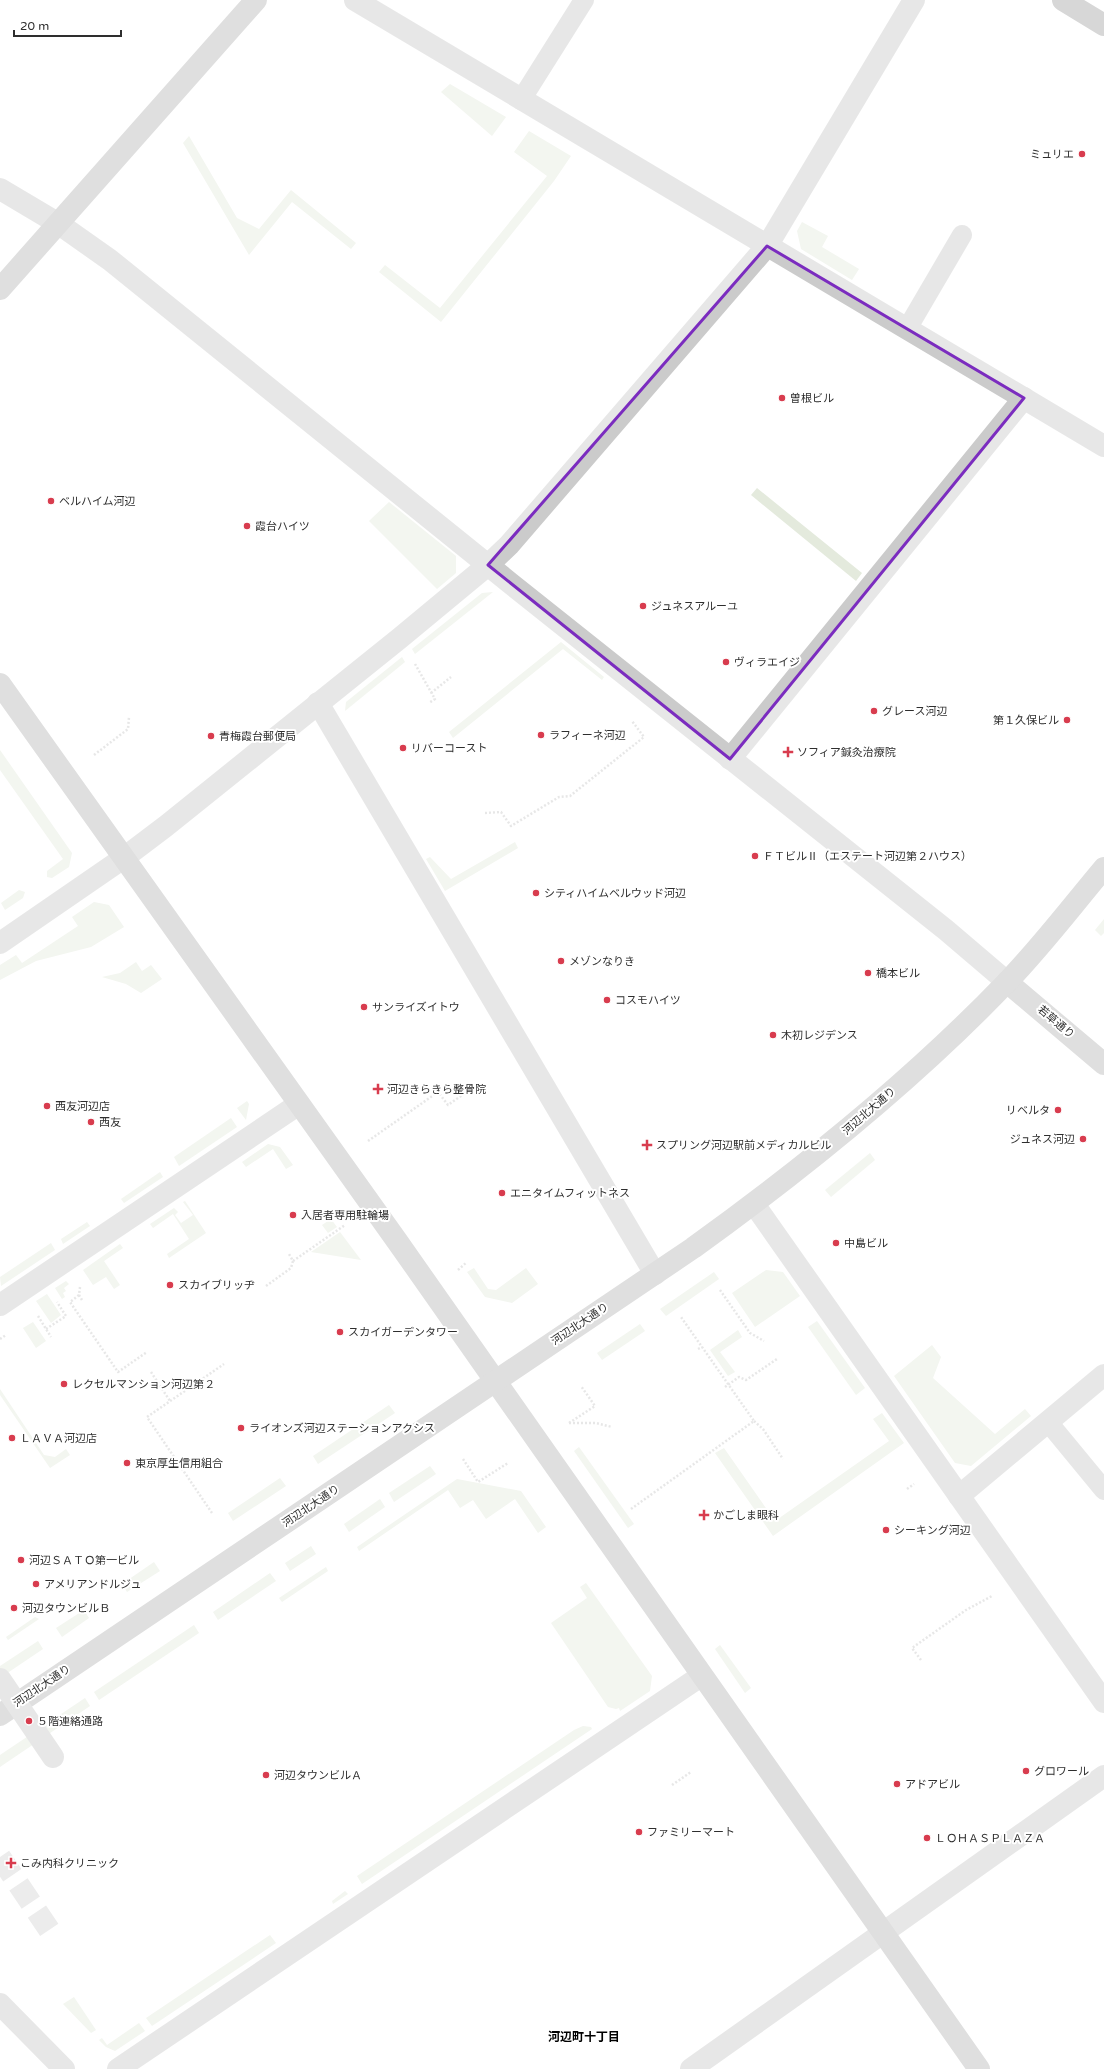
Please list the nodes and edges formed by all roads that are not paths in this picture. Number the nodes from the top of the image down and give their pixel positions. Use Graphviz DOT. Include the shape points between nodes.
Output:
graph roads {
  1 [pos="256,0"];
  2 [pos="355,0"];
  3 [pos="584,0"];
  4 [pos="914,0"];
  5 [pos="1062,0"];
  6 [pos="1104,25"];
  7 [pos="521,100"];
  8 [pos="0,189"];
  9 [pos="59,224"];
  10 [pos="962,234"];
  11 [pos="767,246"];
  12 [pos="0,289"];
  13 [pos="907,329"];
  14 [pos="1024,398"];
  15 [pos="1104,446"];
  16 [pos="488,565"];
  17 [pos="0,684"];
  18 [pos="318,703"];
  19 [pos="730,759"];
  20 [pos="125,857"];
  21 [pos="1104,868"];
  22 [pos="0,943"];
  23 [pos="1007,982"];
  24 [pos="1104,1064"];
  25 [pos="299,1104"];
  26 [pos="754,1204"];
  27 [pos="655,1274"];
  28 [pos="0,1305"];
  29 [pos="1104,1375"];
  30 [pos="495,1382"];
  31 [pos="1048,1422"];
  32 [pos="1104,1490"];
  33 [pos="959,1496"];
  34 [pos="701,1676"];
  35 [pos="0,1679"];
  36 [pos="1104,1702"];
  37 [pos="0,1715"];
  38 [pos="53,1757"];
  39 [pos="1104,1776"];
  40 [pos="882,1934"];
  41 [pos="0,2004"];
  42 [pos="64,2069"];
  43 [pos="118,2069"];
  44 [pos="691,2069"];
  45 [pos="979,2069"];
  1 -- 9 [label="street"];
  2 -- 7 [label="street"];
  3 -- 7 [label="lane"];
  4 -- 11 [label="street"];
  5 -- 6 [label="main road"];
  7 -- 11 [label="street"];
  8 -- 9 [label="street"];
  9 -- 12 [label="street"];
  9 -- 16 [label="street" via="110,260"];
  10 -- 13 [label="lane"];
  11 -- 13 [label="street"];
  11 -- 16 [label="street" via="509,545"];
  13 -- 14 [label="street"];
  14 -- 15 [label="street"];
  14 -- 19 [label="street"];
  16 -- 18 [label="street"];
  16 -- 19 [label="street"];
  17 -- 20 [label="street"];
  18 -- 20 [label="street"];
  18 -- 27 [label="street"];
  19 -- 23 [label="street" via="940,925"];
  20 -- 22 [label="street"];
  20 -- 25 [label="street"];
  21 -- 23 [label="street, 河辺北大通り"];
  23 -- 24 [label="street, 若草通り"];
  23 -- 26 [label="street, 河辺北大通り" via="886,1097"];
  25 -- 28 [label="street"];
  25 -- 30 [label="street"];
  26 -- 27 [label="street, 河辺北大通り"];
  26 -- 33 [label="street"];
  27 -- 30 [label="street, 河辺北大通り"];
  29 -- 31 [label="street"];
  30 -- 34 [label="street"];
  30 -- 37 [label="street, 河辺北大通り"];
  31 -- 32 [label="lane"];
  31 -- 33 [label="street"];
  33 -- 36 [label="street"];
  34 -- 40 [label="street"];
  34 -- 43 [label="street"];
  35 -- 38 [label="street, bridge"];
  39 -- 40 [label="street"];
  40 -- 44 [label="street"];
  40 -- 45 [label="street"];
  41 -- 42 [label="street"];
}
